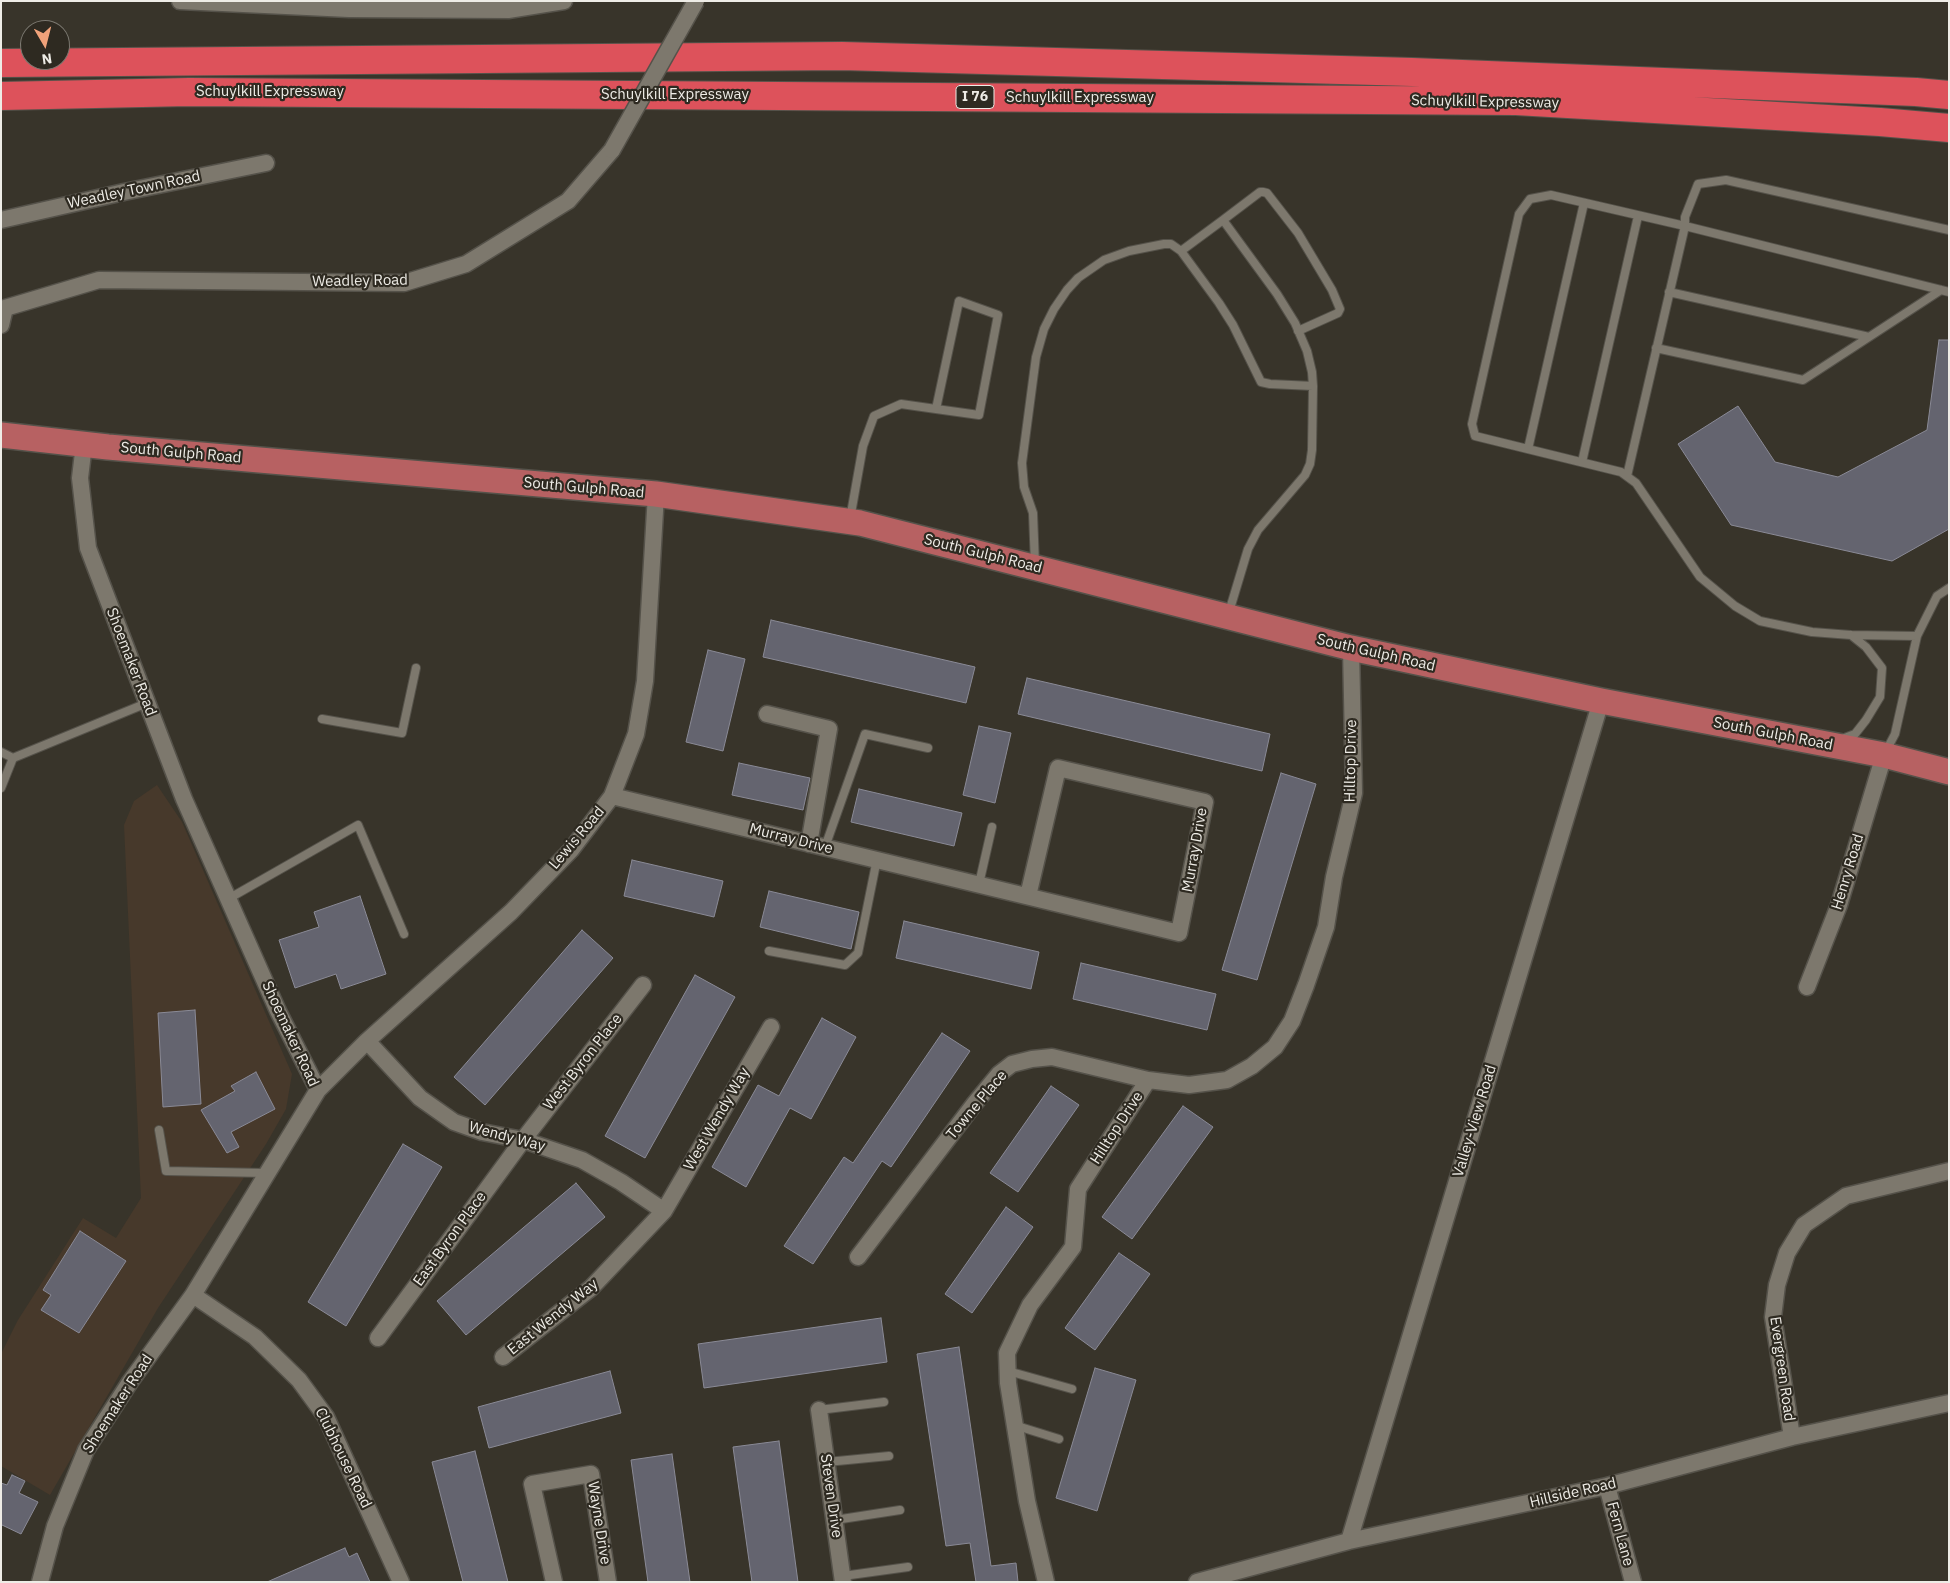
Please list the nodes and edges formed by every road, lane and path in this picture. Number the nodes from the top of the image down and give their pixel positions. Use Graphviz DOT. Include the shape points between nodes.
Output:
graph roads {
  1 [pos="180,1"];
  2 [pos="564,1"];
  3 [pos="696,1"];
  4 [pos="1,63"];
  5 [pos="1949,95"];
  6 [pos="1,96"];
  7 [pos="1949,128"];
  8 [pos="266,163"];
  9 [pos="1584,203"];
  10 [pos="1638,216"];
  11 [pos="1,220"];
  12 [pos="1223,220"];
  13 [pos="1685,226"];
  14 [pos="1949,230"];
  15 [pos="1181,251"];
  16 [pos="1945,291"];
  17 [pos="1669,292"];
  18 [pos="1,325"];
  19 [pos="1298,331"];
  20 [pos="1869,337"];
  21 [pos="1656,348"];
  22 [pos="1313,386"];
  23 [pos="936,409"];
  24 [pos="1,435"];
  25 [pos="84,444"];
  26 [pos="1528,449"];
  27 [pos="1582,462"];
  28 [pos="1626,476"];
  29 [pos="656,494"];
  30 [pos="849,521"];
  31 [pos="1035,568"];
  32 [pos="1949,588"];
  33 [pos="1227,617"];
  34 [pos="1851,636"];
  35 [pos="1917,636"];
  36 [pos="1351,648"];
  37 [pos="416,668"];
  38 [pos="1601,701"];
  39 [pos="147,703"];
  40 [pos="767,714"];
  41 [pos="322,719"];
  42 [pos="1827,744"];
  43 [pos="928,748"];
  44 [pos="1,752"];
  45 [pos="1884,755"];
  46 [pos="13,758"];
  47 [pos="1949,772"];
  48 [pos="1,788"];
  49 [pos="612,796"];
  50 [pos="992,827"];
  51 [pos="817,845"];
  52 [pos="876,860"];
  53 [pos="979,884"];
  54 [pos="1028,896"];
  55 [pos="228,899"];
  56 [pos="404,934"];
  57 [pos="769,951"];
  58 [pos="642,985"];
  59 [pos="1806,987"];
  60 [pos="771,1026"];
  61 [pos="367,1040"];
  62 [pos="1148,1080"];
  63 [pos="318,1090"];
  64 [pos="159,1130"];
  65 [pos="523,1140"];
  66 [pos="1949,1171"];
  67 [pos="266,1173"];
  68 [pos="664,1211"];
  69 [pos="858,1257"];
  70 [pos="193,1295"];
  71 [pos="378,1338"];
  72 [pos="503,1357"];
  73 [pos="1008,1371"];
  74 [pos="1072,1389"];
  75 [pos="884,1402"];
  76 [pos="1949,1404"];
  77 [pos="819,1410"];
  78 [pos="1014,1425"];
  79 [pos="1792,1437"];
  80 [pos="1059,1439"];
  81 [pos="889,1456"];
  82 [pos="827,1462"];
  83 [pos="1607,1486"];
  84 [pos="900,1510"];
  85 [pos="835,1520"];
  86 [pos="1349,1541"];
  87 [pos="908,1567"];
  88 [pos="843,1579"];
  89 [pos="40,1582"];
  90 [pos="401,1582"];
  91 [pos="554,1582"];
  92 [pos="608,1582"];
  93 [pos="1046,1582"];
  94 [pos="1197,1582"];
  95 [pos="1632,1582"];
  1 -- 2 [label="street" via="349,9 508,10"];
  3 -- 18 [label="street, Weadley Road, bridge" via="612,150 568,201 466,264 404,283 99,280 5,308"];
  4 -- 5 [label="highway, Schuylkill Expressway" via="842,56 1412,72"];
  6 -- 7 [label="highway, Schuylkill Expressway / I 76" via="199,92 1516,101"];
  8 -- 11 [label="street, Weadley Town Road"];
  9 -- 10 [label="lane"];
  9 -- 26 [label="lane"];
  9 -- 26 [label="lane" via="1551,195 1530,199 1519,214 1472,424 1474,436"];
  10 -- 13 [label="lane"];
  10 -- 27 [label="lane"];
  12 -- 15 [label="lane"];
  12 -- 19 [label="lane" via="1277,294"];
  12 -- 19 [label="lane" via="1260,192 1267,193 1298,233 1339,305 1338,314"];
  13 -- 14 [label="lane" via="1685,217 1698,184 1726,180"];
  13 -- 16 [label="lane"];
  13 -- 17 [label="lane"];
  15 -- 22 [label="lane" via="1228,318 1261,382"];
  15 -- 31 [label="lane" via="1171,244 1164,244 1104,260 1067,290 1044,329 1036,357 1022,463 1024,487 1033,513"];
  16 -- 20 [label="lane"];
  17 -- 20 [label="lane"];
  17 -- 21 [label="lane"];
  19 -- 22 [label="lane" via="1307,351"];
  20 -- 21 [label="lane" via="1803,380"];
  21 -- 28 [label="lane"];
  22 -- 33 [label="lane" via="1310,464 1305,476 1258,530"];
  23 -- 23 [label="lane" via="979,415 998,315 959,301"];
  23 -- 30 [label="lane" via="901,404 874,416 863,446"];
  24 -- 25 [label="main road, South Gulph Road"];
  25 -- 29 [label="main road, South Gulph Road"];
  25 -- 39 [label="street, Shoemaker Road" via="80,478 88,548"];
  26 -- 27 [label="lane"];
  27 -- 28 [label="lane"];
  28 -- 34 [label="lane" via="1636,483 1700,577 1735,606 1760,621"];
  29 -- 30 [label="main road, South Gulph Road"];
  29 -- 49 [label="street, Lewis Road" via="645,680 636,734"];
  30 -- 31 [label="main road, South Gulph Road"];
  31 -- 33 [label="main road, South Gulph Road"];
  32 -- 35 [label="lane" via="1937,596"];
  33 -- 36 [label="main road, South Gulph Road"];
  34 -- 35 [label="lane"];
  34 -- 42 [label="lane" via="1866,647 1882,668 1880,697 1855,734"];
  35 -- 45 [label="lane" via="1895,734"];
  36 -- 38 [label="main road, South Gulph Road"];
  36 -- 62 [label="street, Hilltop Drive" via="1354,793 1326,927 1292,1021 1275,1047 1252,1066 1227,1080 1189,1085"];
  37 -- 41 [label="lane" via="402,733"];
  38 -- 42 [label="main road, South Gulph Road"];
  38 -- 86 [label="street, Valley-View Road"];
  39 -- 46 [label="lane"];
  39 -- 55 [label="street, Shoemaker Road" via="184,800"];
  40 -- 51 [label="street" via="830,729"];
  42 -- 45 [label="main road, South Gulph Road"];
  43 -- 51 [label="lane" via="865,734"];
  44 -- 46 [label="lane"];
  45 -- 47 [label="main road, South Gulph Road"];
  45 -- 59 [label="street, Henry Road" via="1839,905"];
  46 -- 48 [label="lane"];
  49 -- 51 [label="street, Murray Drive"];
  49 -- 61 [label="street, Lewis Road" via="571,850 511,912"];
  50 -- 53 [label="lane"];
  51 -- 52 [label="street, Murray Drive"];
  52 -- 53 [label="street, Murray Drive"];
  52 -- 57 [label="lane" via="858,952 845,965"];
  53 -- 54 [label="street, Murray Drive"];
  54 -- 54 [label="street, Murray Drive" via="1179,933 1205,802 1058,768"];
  55 -- 56 [label="lane" via="358,825"];
  55 -- 63 [label="street, Shoemaker Road" via="278,1011"];
  58 -- 65 [label="street, West Byron Place"];
  60 -- 68 [label="street, West Wendy Way"];
  61 -- 63 [label="street, Lewis Road"];
  61 -- 65 [label="street, Wendy Way" via="420,1098 454,1122 482,1132"];
  62 -- 69 [label="street, Towne Place" via="1052,1057 1012,1064 999,1074 975,1103"];
  62 -- 73 [label="street, Hilltop Drive" via="1078,1189 1073,1247 1030,1306 1007,1353"];
  63 -- 67 [label="street, Shoemaker Road"];
  64 -- 67 [label="lane" via="166,1171"];
  65 -- 68 [label="street, Wendy Way" via="582,1160"];
  65 -- 71 [label="street, East Byron Place"];
  66 -- 79 [label="street, Evergreen Road" via="1846,1196 1804,1225 1787,1252 1777,1285 1773,1317"];
  67 -- 70 [label="street, Shoemaker Road"];
  68 -- 72 [label="street, East Wendy Way" via="591,1288"];
  70 -- 89 [label="street, Shoemaker Road" via="86,1450 54,1526"];
  70 -- 90 [label="street, Clubhouse Road" via="255,1337 299,1380 326,1417"];
  73 -- 74 [label="lane"];
  73 -- 78 [label="street, Hilltop Drive"];
  75 -- 77 [label="lane"];
  76 -- 79 [label="street, Hillside Road"];
  77 -- 82 [label="street, Steven Drive"];
  78 -- 80 [label="lane"];
  78 -- 93 [label="street, Hilltop Drive" via="1027,1502"];
  79 -- 83 [label="street, Hillside Road"];
  81 -- 82 [label="lane"];
  82 -- 85 [label="street, Steven Drive"];
  83 -- 86 [label="street, Hillside Road"];
  83 -- 95 [label="street, Fern Lane"];
  84 -- 85 [label="lane"];
  85 -- 88 [label="street, Steven Drive"];
  86 -- 94 [label="street, Hillside Road"];
  87 -- 88 [label="lane"];
  91 -- 92 [label="street, Wayne Drive" via="532,1484 591,1474"];
}
